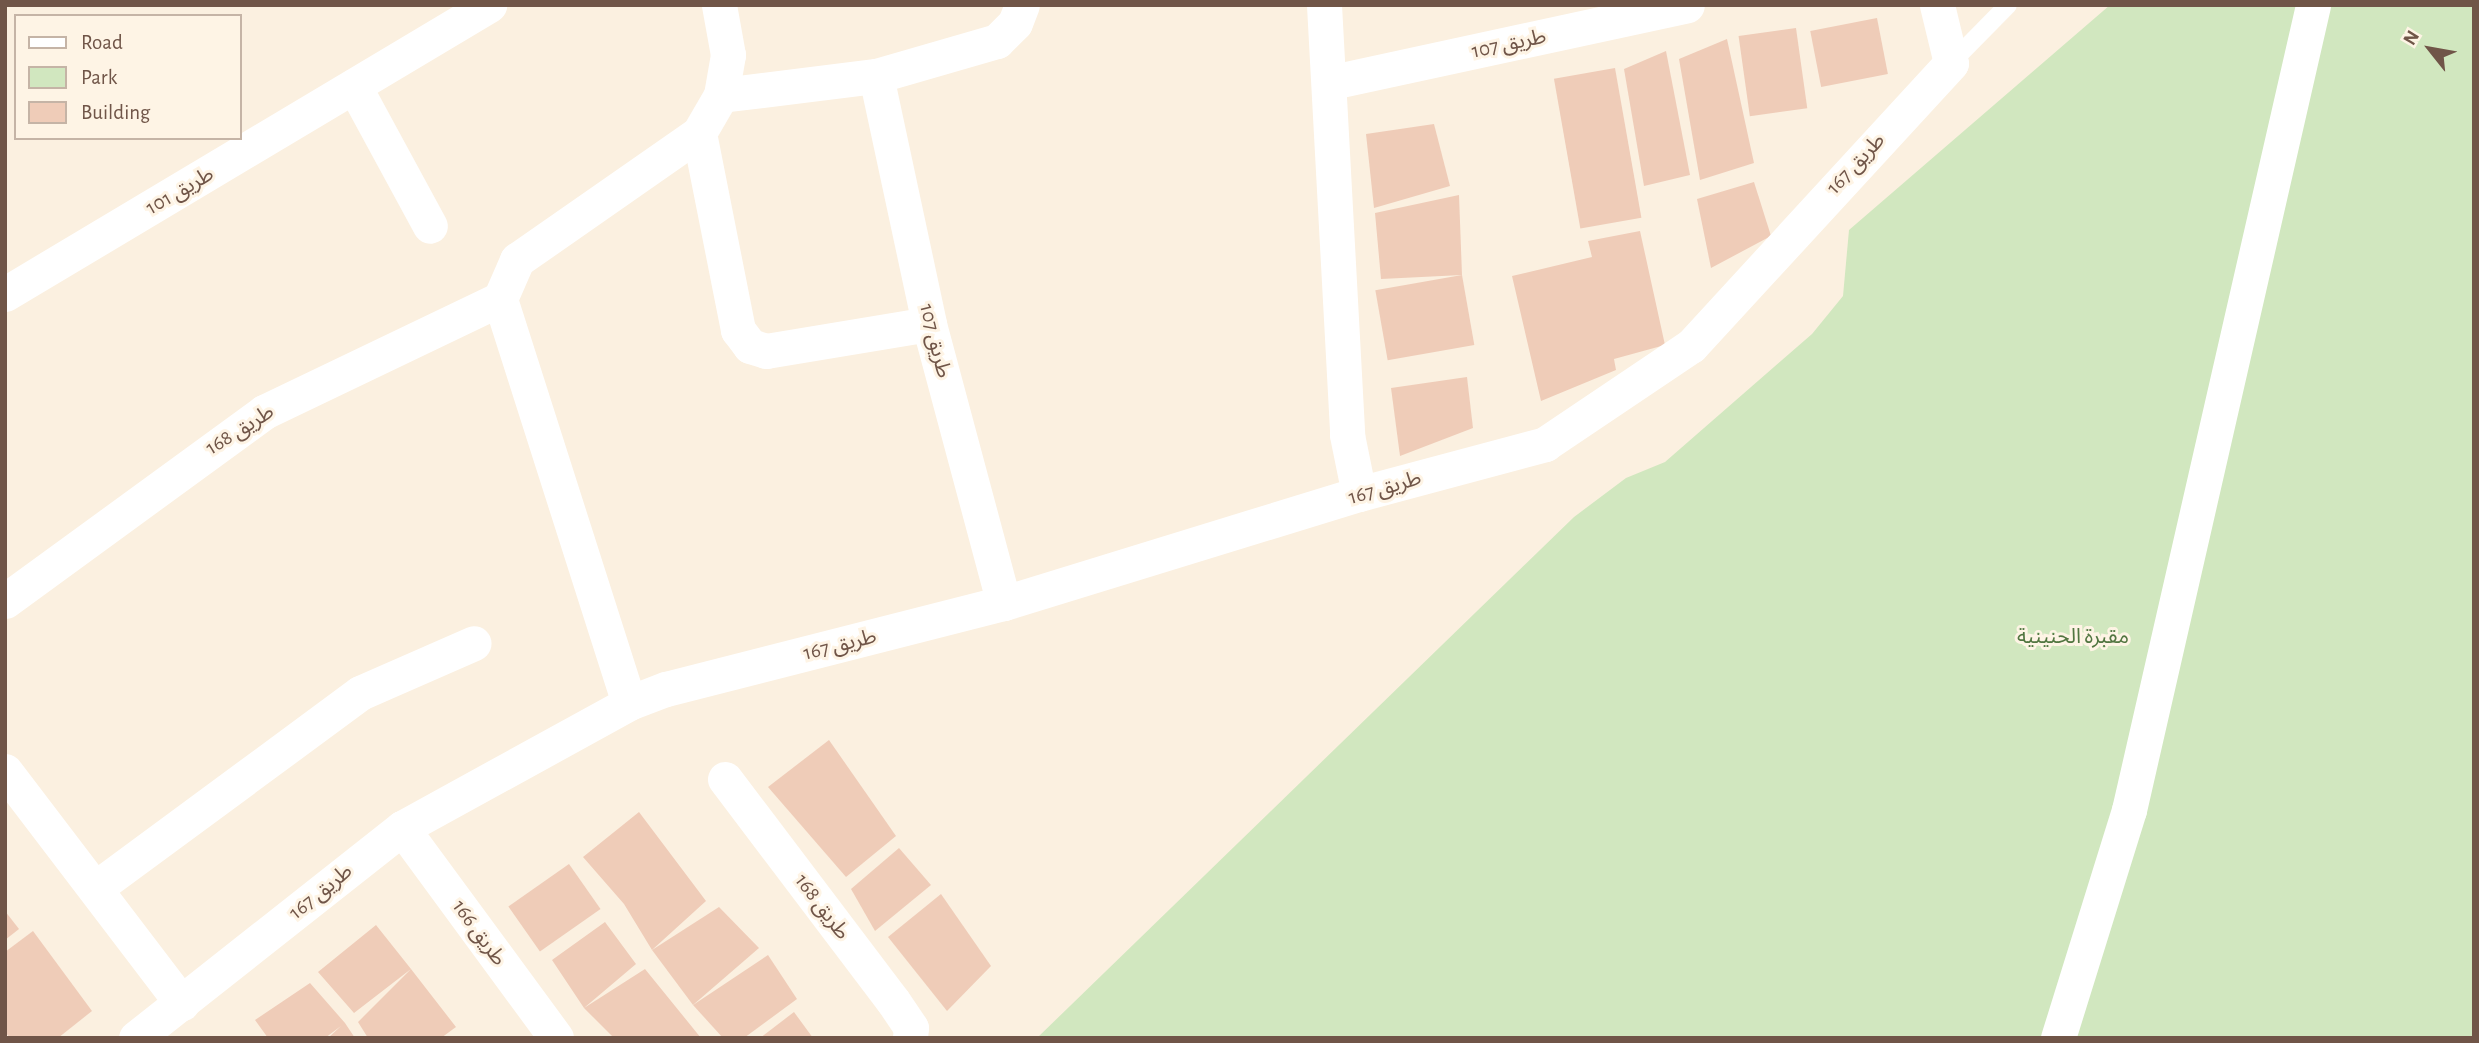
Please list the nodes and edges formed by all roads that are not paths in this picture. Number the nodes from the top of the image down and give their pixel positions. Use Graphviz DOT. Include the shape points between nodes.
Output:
graph roads {
  1 [pos="489,5"];
  2 [pos="719,5"];
  3 [pos="1022,5"];
  4 [pos="1324,5"];
  5 [pos="1687,5"];
  6 [pos="1937,5"];
  7 [pos="2008,5"];
  8 [pos="2313,5"];
  9 [pos="1951,63"];
  10 [pos="876,76"];
  11 [pos="1332,82"];
  12 [pos="354,86"];
  13 [pos="721,95"];
  14 [pos="699,132"];
  15 [pos="430,226"];
  16 [pos="5,294"];
  17 [pos="500,299"];
  18 [pos="929,324"];
  19 [pos="1359,494"];
  20 [pos="5,601"];
  21 [pos="1004,603"];
  22 [pos="474,643"];
  23 [pos="629,703"];
  24 [pos="5,771"];
  25 [pos="725,779"];
  26 [pos="402,828"];
  27 [pos="97,887"];
  28 [pos="182,1003"];
  29 [pos="136,1038"];
  30 [pos="556,1038"];
  31 [pos="910,1038"];
  32 [pos="2058,1038"];
  1 -- 12 [label="street, طريق 101"];
  2 -- 13 [label="street" via="728,55"];
  3 -- 10 [label="street" via="1015,23 998,41"];
  4 -- 11 [label="street"];
  5 -- 11 [label="street, طريق 107"];
  6 -- 9 [label="street"];
  7 -- 9 [label="lane"];
  8 -- 32 [label="street" via="2129,810"];
  9 -- 19 [label="street, طريق 167" via="1691,346 1545,444"];
  10 -- 13 [label="street"];
  10 -- 18 [label="street, طريق 107"];
  11 -- 19 [label="street" via="1347,435"];
  12 -- 15 [label="street"];
  12 -- 16 [label="street, طريق 101"];
  13 -- 14 [label="street"];
  14 -- 17 [label="street" via="517,260"];
  14 -- 18 [label="street" via="738,330 750,346 766,351"];
  17 -- 20 [label="street, طريق 168" via="264,412"];
  17 -- 23 [label="street"];
  18 -- 21 [label="street, طريق 107"];
  19 -- 21 [label="street, طريق 167"];
  21 -- 23 [label="street, طريق 167" via="666,689"];
  22 -- 27 [label="street" via="360,693"];
  23 -- 26 [label="street, طريق 167"];
  24 -- 27 [label="street"];
  25 -- 31 [label="street, طريق 168" via="893,1001 911,1028"];
  26 -- 28 [label="street, طريق 167"];
  26 -- 30 [label="street, طريق 166"];
  27 -- 28 [label="street"];
  28 -- 29 [label="street, طريق 167"];
}
